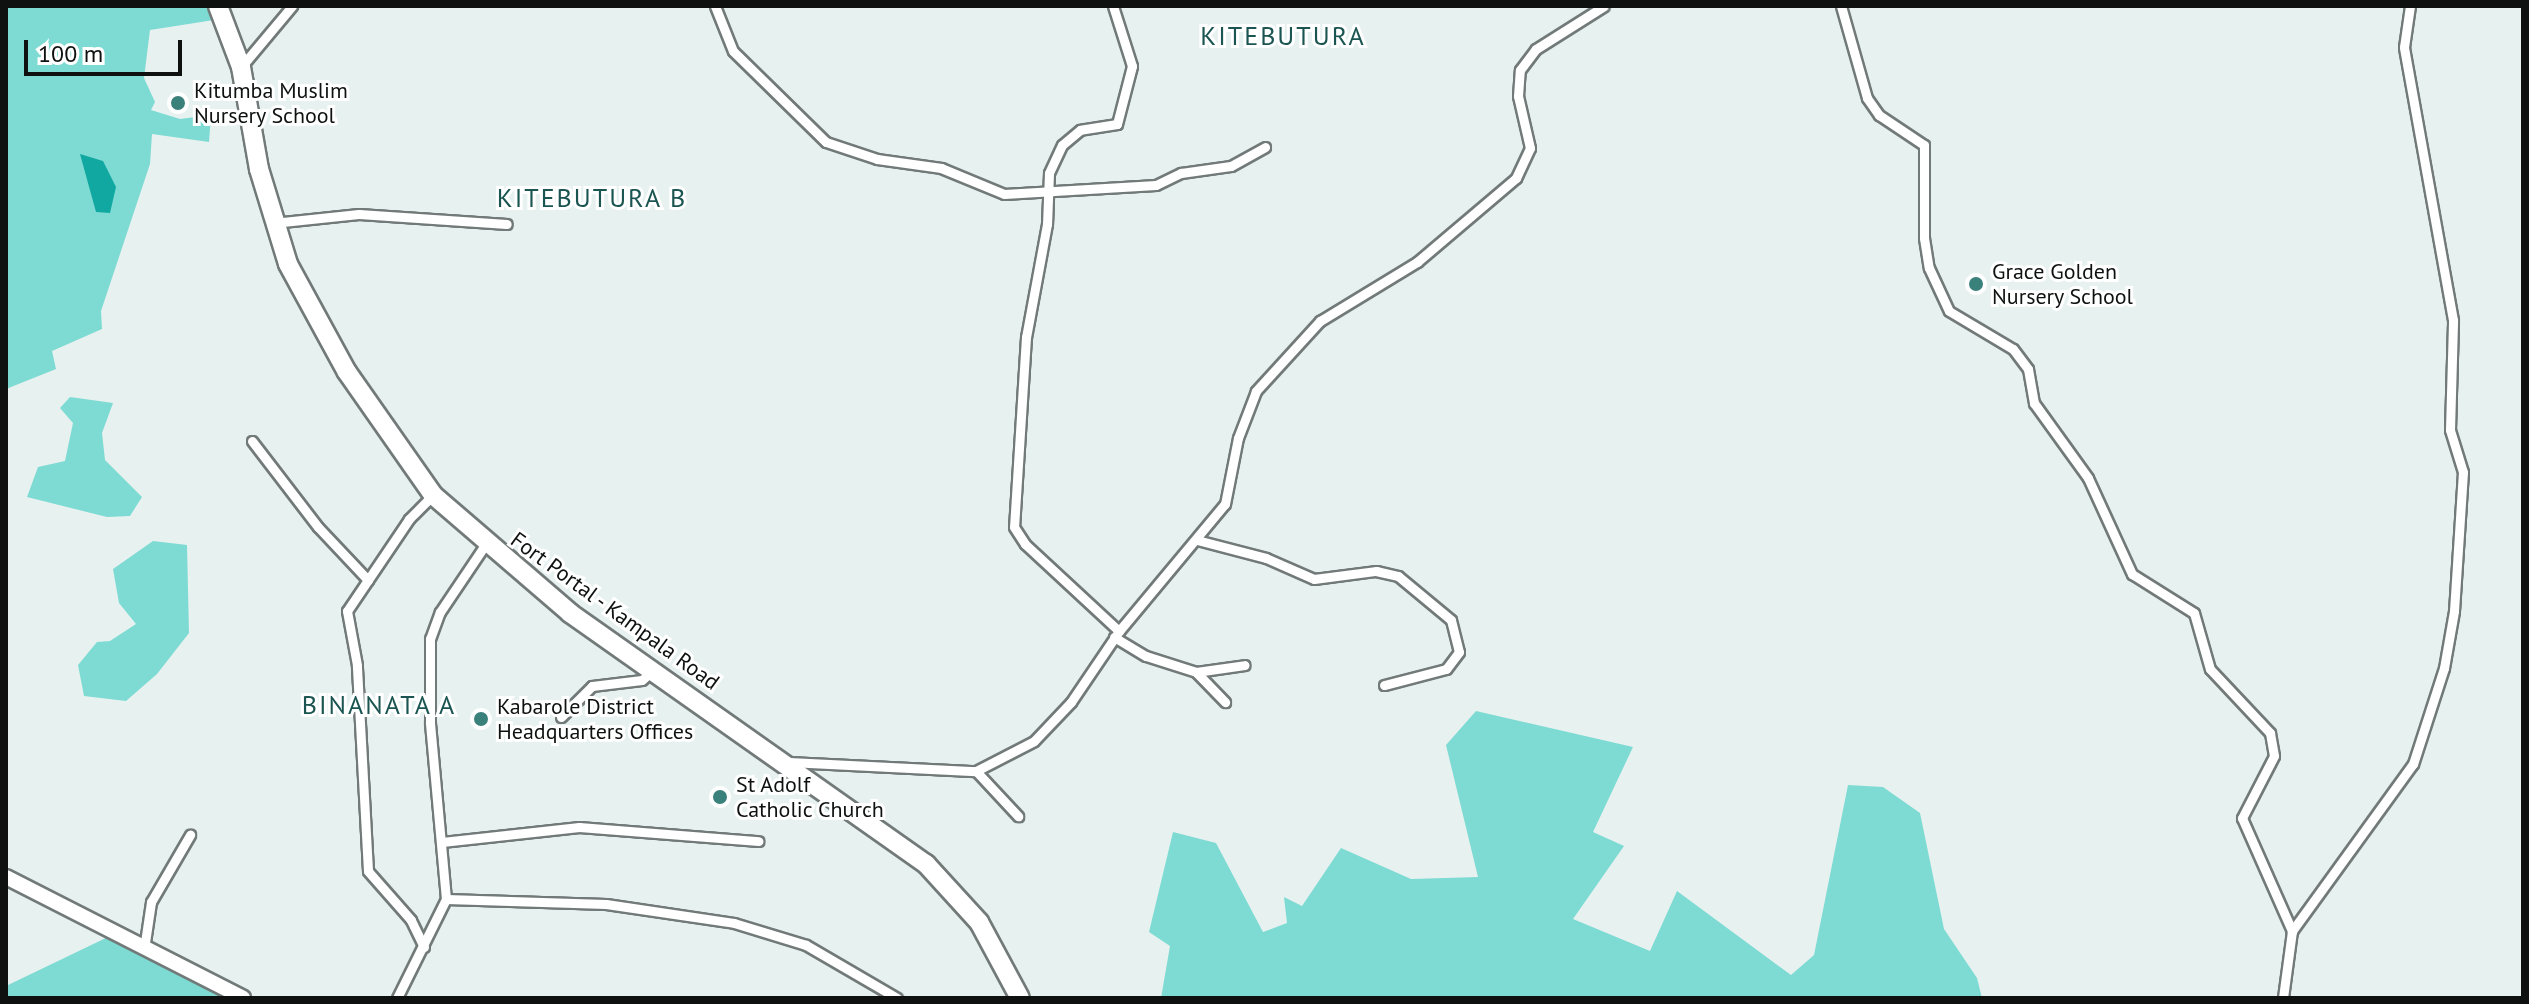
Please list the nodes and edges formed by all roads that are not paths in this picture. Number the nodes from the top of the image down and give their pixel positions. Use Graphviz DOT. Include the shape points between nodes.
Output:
graph roads {
  1 [pos="218,6"];
  2 [pos="292,6"];
  3 [pos="715,6"];
  4 [pos="1113,6"];
  5 [pos="1604,6"];
  6 [pos="1841,6"];
  7 [pos="2410,6"];
  8 [pos="241,67"];
  9 [pos="1265,147"];
  10 [pos="1047,193"];
  11 [pos="273,223"];
  12 [pos="507,224"];
  13 [pos="252,441"];
  14 [pos="433,495"];
  15 [pos="1197,540"];
  16 [pos="485,545"];
  17 [pos="368,580"];
  18 [pos="1117,634"];
  19 [pos="1245,665"];
  20 [pos="653,670"];
  21 [pos="1196,672"];
  22 [pos="1384,685"];
  23 [pos="1225,702"];
  24 [pos="561,717"];
  25 [pos="782,761"];
  26 [pos="976,771"];
  27 [pos="1018,816"];
  28 [pos="190,835"];
  29 [pos="758,841"];
  30 [pos="442,842"];
  31 [pos="6,877"];
  32 [pos="446,899"];
  33 [pos="2292,931"];
  34 [pos="424,947"];
  35 [pos="144,949"];
  36 [pos="243,998"];
  37 [pos="397,998"];
  38 [pos="897,998"];
  39 [pos="1020,998"];
  40 [pos="2283,998"];
  1 -- 8 [label="highway, Fort Portal - Kampala Road"];
  2 -- 8 [label="street"];
  3 -- 10 [label="street" via="733,51 826,142 877,159 941,168 1004,194"];
  4 -- 10 [label="street" via="1132,66 1117,124 1080,130 1062,145 1053,159"];
  5 -- 15 [label="street" via="1536,49 1520,70 1518,96 1530,148 1516,178 1417,262 1320,321 1256,391 1238,438 1225,504"];
  6 -- 33 [label="street" via="1867,98 1879,115 1924,145 1924,238 1929,268 1949,311 2013,349 2028,369 2034,403 2088,478 2132,574 2194,613 2210,669 2270,733 2274,756 2242,818"];
  7 -- 33 [label="street" via="2404,47 2453,320 2450,430 2463,472 2454,611 2444,668 2413,764"];
  8 -- 11 [label="highway, Fort Portal - Kampala Road"];
  9 -- 10 [label="street" via="1231,166 1181,173 1156,185"];
  10 -- 18 [label="street" via="1047,224 1026,337 1014,527"];
  11 -- 12 [label="street" via="359,214"];
  11 -- 14 [label="highway, Fort Portal - Kampala Road" via="326,336"];
  13 -- 17 [label="street" via="318,527"];
  14 -- 16 [label="highway, Fort Portal - Kampala Road"];
  14 -- 17 [label="street" via="409,519"];
  15 -- 18 [label="street"];
  15 -- 22 [label="street" via="1266,558 1314,579 1376,571 1398,576 1451,620 1459,652 1454,665"];
  16 -- 20 [label="highway, Fort Portal - Kampala Road"];
  16 -- 30 [label="street" via="440,612 430,639 430,722"];
  17 -- 34 [label="street" via="347,611 357,665 368,871 411,920"];
  18 -- 21 [label="street" via="1146,656"];
  18 -- 26 [label="street" via="1049,727 1021,749"];
  19 -- 21 [label="street"];
  20 -- 24 [label="street" via="642,680 592,686"];
  20 -- 25 [label="highway, Fort Portal - Kampala Road"];
  21 -- 23 [label="street"];
  25 -- 26 [label="street"];
  25 -- 39 [label="highway, Fort Portal - Kampala Road" via="936,873 979,922"];
  26 -- 27 [label="street"];
  28 -- 35 [label="street" via="151,902"];
  29 -- 30 [label="street" via="579,827"];
  30 -- 32 [label="street"];
  31 -- 35 [label="street"];
  32 -- 34 [label="street"];
  32 -- 38 [label="street" via="606,904 734,923 806,945"];
  33 -- 40 [label="street"];
  34 -- 37 [label="street"];
  35 -- 36 [label="street"];
}
